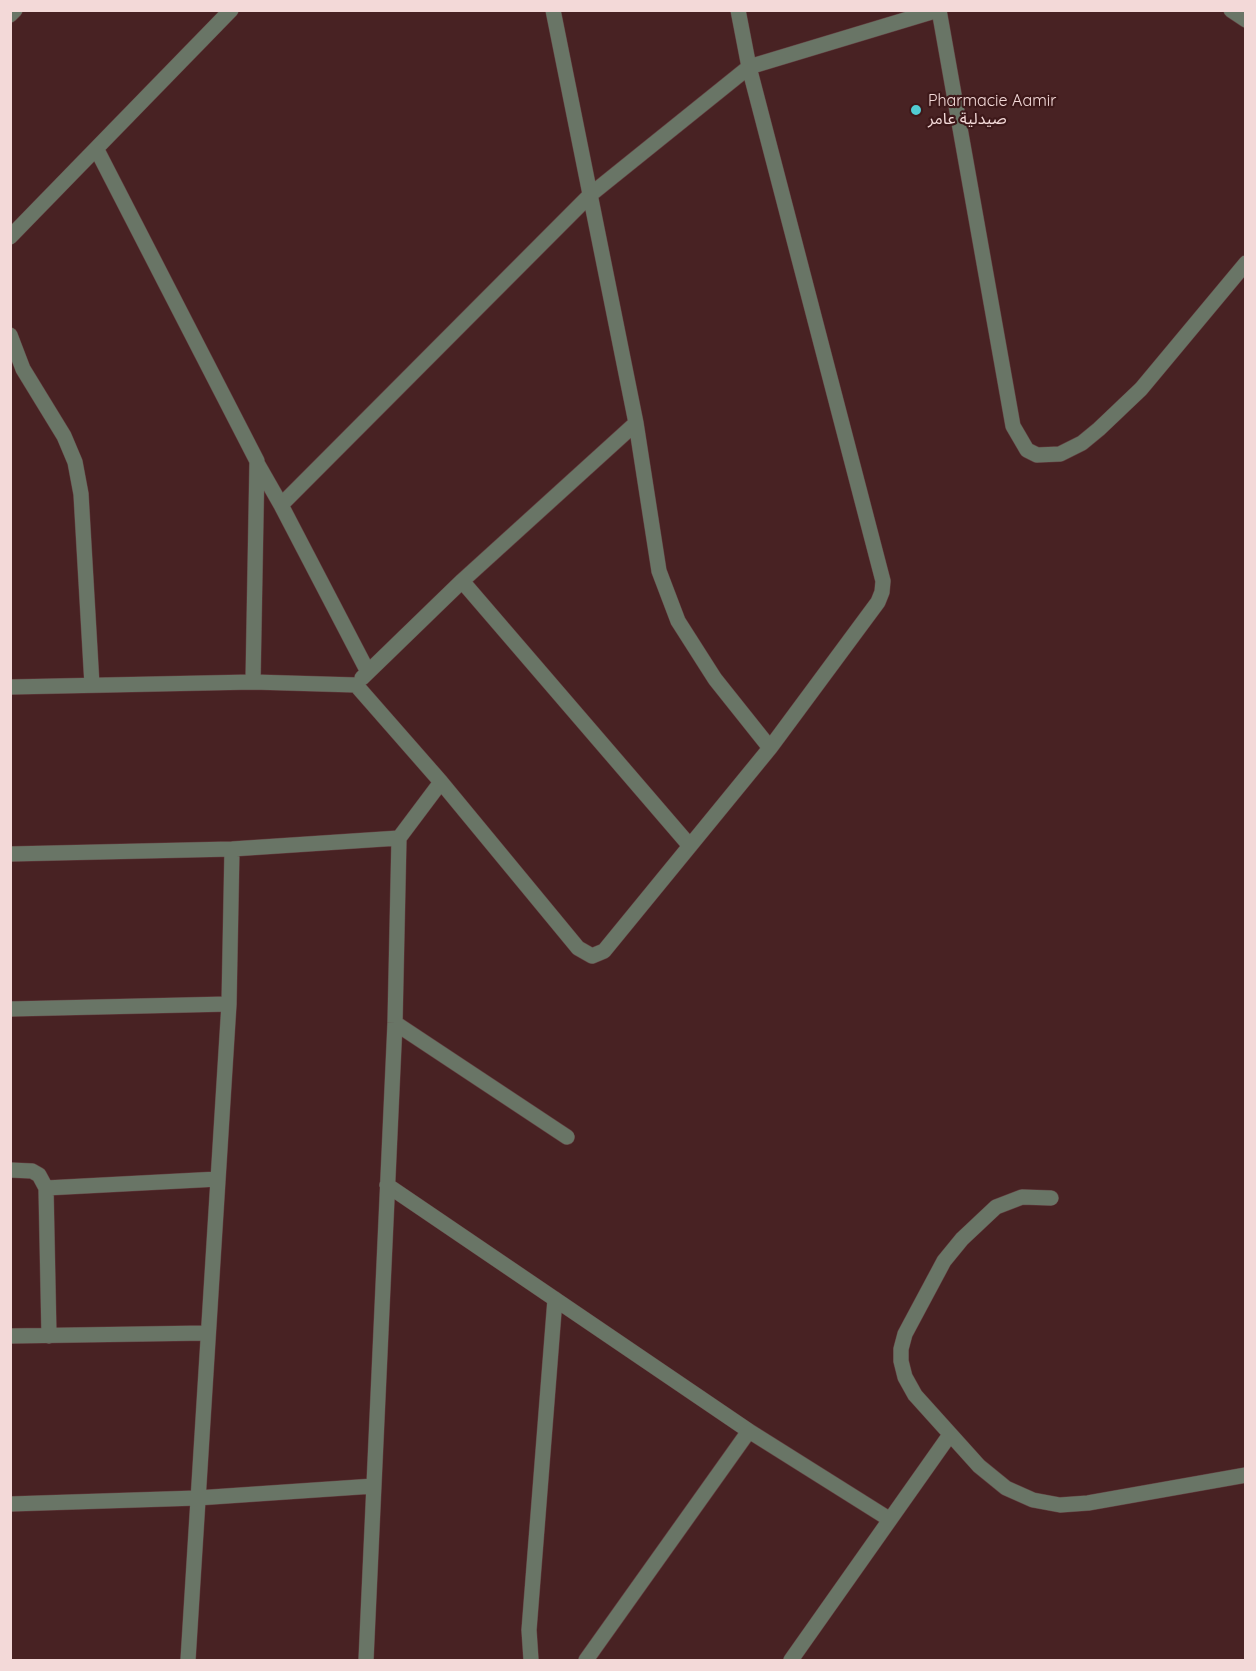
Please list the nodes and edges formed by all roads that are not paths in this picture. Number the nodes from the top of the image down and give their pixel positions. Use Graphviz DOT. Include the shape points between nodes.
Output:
graph roads {
  1 [pos="15,10"];
  2 [pos="231,10"];
  3 [pos="553,10"];
  4 [pos="738,10"];
  5 [pos="938,10"];
  6 [pos="1231,10"];
  7 [pos="10,15"];
  8 [pos="1245,20"];
  9 [pos="749,67"];
  10 [pos="97,150"];
  11 [pos="591,195"];
  12 [pos="10,237"];
  13 [pos="1245,263"];
  14 [pos="10,335"];
  15 [pos="17,372"];
  16 [pos="636,423"];
  17 [pos="256,461"];
  18 [pos="281,504"];
  19 [pos="462,581"];
  20 [pos="368,672"];
  21 [pos="253,682"];
  22 [pos="92,685"];
  23 [pos="356,685"];
  24 [pos="10,687"];
  25 [pos="770,748"];
  26 [pos="441,782"];
  27 [pos="399,838"];
  28 [pos="690,846"];
  29 [pos="232,849"];
  30 [pos="10,854"];
  31 [pos="229,1004"];
  32 [pos="10,1010"];
  33 [pos="395,1023"];
  34 [pos="567,1137"];
  35 [pos="10,1170"];
  36 [pos="218,1179"];
  37 [pos="387,1185"];
  38 [pos="46,1188"];
  39 [pos="1051,1198"];
  40 [pos="555,1299"];
  41 [pos="207,1333"];
  42 [pos="10,1336"];
  43 [pos="49,1336"];
  44 [pos="748,1431"];
  45 [pos="949,1436"];
  46 [pos="1245,1475"];
  47 [pos="374,1486"];
  48 [pos="197,1498"];
  49 [pos="10,1504"];
  50 [pos="889,1519"];
  51 [pos="188,1660"];
  52 [pos="366,1660"];
  53 [pos="531,1660"];
  54 [pos="586,1660"];
  55 [pos="791,1660"];
  1 -- 7 [label="street"];
  2 -- 10 [label="street"];
  3 -- 11 [label="street"];
  4 -- 9 [label="street"];
  5 -- 9 [label="street"];
  5 -- 13 [label="street" via="1013,426 1027,450 1037,455 1060,454 1100,429 1141,389"];
  6 -- 8 [label="street"];
  9 -- 11 [label="street"];
  9 -- 25 [label="street" via="884,581 878,602"];
  10 -- 12 [label="street"];
  10 -- 17 [label="street"];
  11 -- 16 [label="street"];
  11 -- 18 [label="street"];
  14 -- 15 [label="street"];
  15 -- 22 [label="street" via="64,436 75,462 81,494"];
  16 -- 19 [label="street"];
  16 -- 25 [label="street" via="659,571 678,621 715,679"];
  17 -- 18 [label="street"];
  17 -- 21 [label="street"];
  18 -- 20 [label="street"];
  19 -- 20 [label="street"];
  19 -- 28 [label="street"];
  20 -- 23 [label="street"];
  21 -- 22 [label="street"];
  21 -- 23 [label="street"];
  22 -- 24 [label="street"];
  23 -- 26 [label="street"];
  25 -- 28 [label="street"];
  26 -- 27 [label="street"];
  26 -- 28 [label="street" via="578,948 592,956 604,951"];
  27 -- 29 [label="street"];
  27 -- 33 [label="street"];
  29 -- 30 [label="street"];
  29 -- 31 [label="street"];
  31 -- 32 [label="street"];
  31 -- 36 [label="street"];
  33 -- 34 [label="street"];
  33 -- 37 [label="street"];
  35 -- 38 [label="street" via="33,1171"];
  36 -- 38 [label="street"];
  36 -- 41 [label="street"];
  37 -- 40 [label="street"];
  37 -- 47 [label="street"];
  38 -- 43 [label="street"];
  39 -- 45 [label="street" via="1022,1197 996,1207 980,1220 944,1261 905,1334 901,1361 905,1377"];
  40 -- 44 [label="street"];
  40 -- 53 [label="street" via="529,1630"];
  41 -- 43 [label="street"];
  41 -- 48 [label="street"];
  42 -- 43 [label="street"];
  44 -- 50 [label="street"];
  44 -- 54 [label="street"];
  45 -- 46 [label="street" via="1006,1488 1033,1500 1059,1505"];
  45 -- 50 [label="street"];
  47 -- 48 [label="street"];
  47 -- 52 [label="street"];
  48 -- 49 [label="street"];
  48 -- 51 [label="street"];
  50 -- 55 [label="street"];
}
